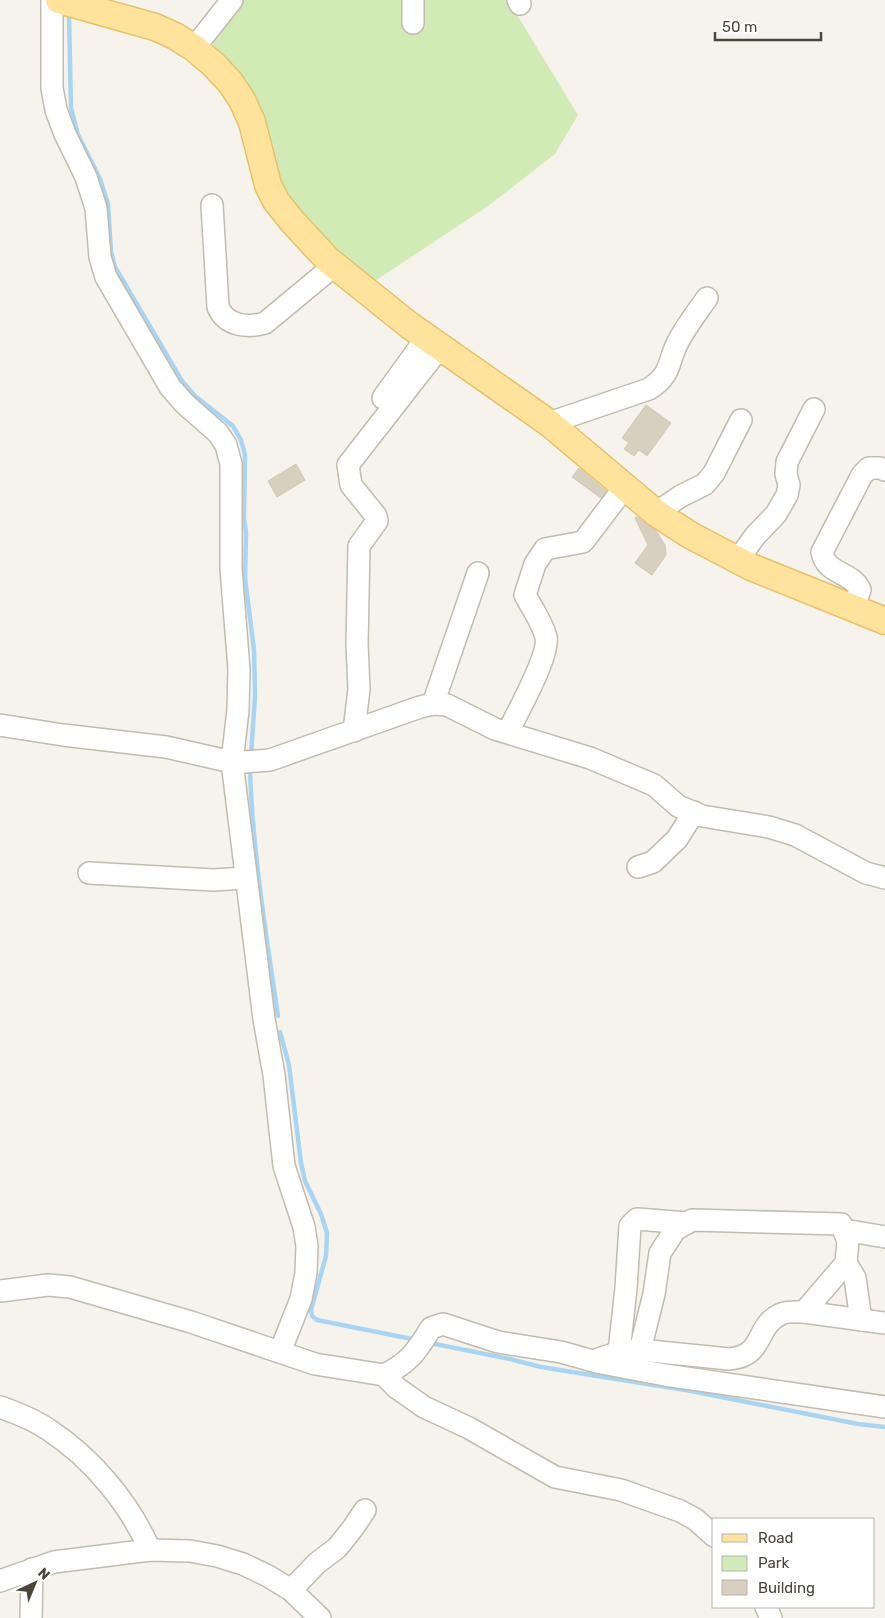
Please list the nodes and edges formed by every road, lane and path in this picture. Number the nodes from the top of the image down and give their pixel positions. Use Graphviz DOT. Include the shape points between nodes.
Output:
graph roads {
  1 [pos="52,0"];
  2 [pos="59,0"];
  3 [pos="232,0"];
  4 [pos="413,0"];
  5 [pos="413,23"];
  6 [pos="194,48"];
  7 [pos="212,205"];
  8 [pos="335,265"];
  9 [pos="707,298"];
  10 [pos="433,342"];
  11 [pos="814,409"];
  12 [pos="741,420"];
  13 [pos="549,423"];
  14 [pos="885,470"];
  15 [pos="624,488"];
  16 [pos="656,514"];
  17 [pos="738,560"];
  18 [pos="478,573"];
  19 [pos="854,607"];
  20 [pos="885,620"];
  21 [pos="432,704"];
  22 [pos="0,725"];
  23 [pos="354,731"];
  24 [pos="508,732"];
  25 [pos="232,762"];
  26 [pos="694,812"];
  27 [pos="638,867"];
  28 [pos="89,872"];
  29 [pos="246,878"];
  30 [pos="885,878"];
  31 [pos="687,1223"];
  32 [pos="844,1230"];
  33 [pos="885,1237"];
  34 [pos="846,1263"];
  35 [pos="0,1291"];
  36 [pos="804,1312"];
  37 [pos="860,1320"];
  38 [pos="885,1324"];
  39 [pos="640,1350"];
  40 [pos="280,1352"];
  41 [pos="619,1352"];
  42 [pos="593,1361"];
  43 [pos="384,1375"];
  44 [pos="0,1407"];
  45 [pos="885,1407"];
  46 [pos="365,1510"];
  47 [pos="712,1534"];
  48 [pos="150,1550"];
  49 [pos="32,1569"];
  50 [pos="0,1581"];
  51 [pos="291,1590"];
  52 [pos="31,1618"];
  53 [pos="320,1618"];
  1 -- 25 [label="street" via="52,88 56,110 96,208 100,257 106,277 170,387 218,432 226,445 231,464 231,569 239,669"];
  2 -- 6 [label="main road" via="155,27"];
  3 -- 6 [label="street"];
  4 -- 5 [label="street"];
  6 -- 8 [label="main road" via="230,82 242,100 276,201"];
  7 -- 8 [label="street" via="218,307 221,315 230,322 255,326 265,323"];
  8 -- 10 [label="main road"];
  9 -- 13 [label="street" via="680,338 665,376 659,382 649,389"];
  10 -- 13 [label="main road"];
  10 -- 23 [label="street" via="348,465 351,485 377,521 359,546 359,689"];
  11 -- 17 [label="street" via="788,462 787,495 776,514"];
  12 -- 16 [label="street" via="705,484"];
  13 -- 15 [label="main road"];
  14 -- 19 [label="street" via="869,468 862,475 822,552 829,566 858,584 860,590"];
  15 -- 16 [label="main road"];
  15 -- 24 [label="street" via="583,542 545,549 535,564 525,595 546,638 542,660"];
  16 -- 17 [label="main road"];
  17 -- 19 [label="main road"];
  18 -- 21 [label="street"];
  19 -- 20 [label="main road"];
  21 -- 23 [label="street"];
  21 -- 24 [label="street" via="447,705 495,729"];
  22 -- 25 [label="street" via="166,747"];
  23 -- 25 [label="street" via="270,760"];
  24 -- 26 [label="street" via="590,758 654,785 678,806"];
  25 -- 29 [label="street"];
  26 -- 27 [label="street" via="676,840 653,862"];
  26 -- 30 [label="street" via="795,835 866,873"];
  28 -- 29 [label="street" via="213,880"];
  29 -- 40 [label="street" via="284,1166 307,1246 301,1299"];
  31 -- 32 [label="street" via="692,1220 827,1223 842,1224"];
  31 -- 39 [label="street" via="675,1230 660,1253"];
  31 -- 41 [label="street" via="638,1219 630,1226"];
  32 -- 33 [label="street"];
  32 -- 34 [label="street" via="848,1241"];
  34 -- 36 [label="street"];
  34 -- 37 [label="street" via="856,1278"];
  35 -- 40 [label="street" via="70,1287"];
  36 -- 37 [label="street"];
  36 -- 39 [label="street" via="782,1314 771,1320 754,1348 740,1358"];
  37 -- 38 [label="street"];
  39 -- 41 [label="street"];
  40 -- 43 [label="street" via="315,1364"];
  41 -- 42 [label="street"];
  42 -- 43 [label="street" via="561,1352 498,1342 443,1324 431,1328 407,1361"];
  42 -- 45 [label="street" via="665,1375"];
  43 -- 47 [label="street" via="424,1407 469,1428 554,1477 621,1490 680,1511"];
  44 -- 48 [label="street" via="48,1429 77,1451 124,1504"];
  46 -- 51 [label="street" via="337,1548"];
  48 -- 49 [label="street" via="54,1562"];
  48 -- 51 [label="street" via="190,1551 217,1556 243,1564"];
  49 -- 50 [label="street"];
  49 -- 52 [label="street"];
  51 -- 53 [label="street"];
}
